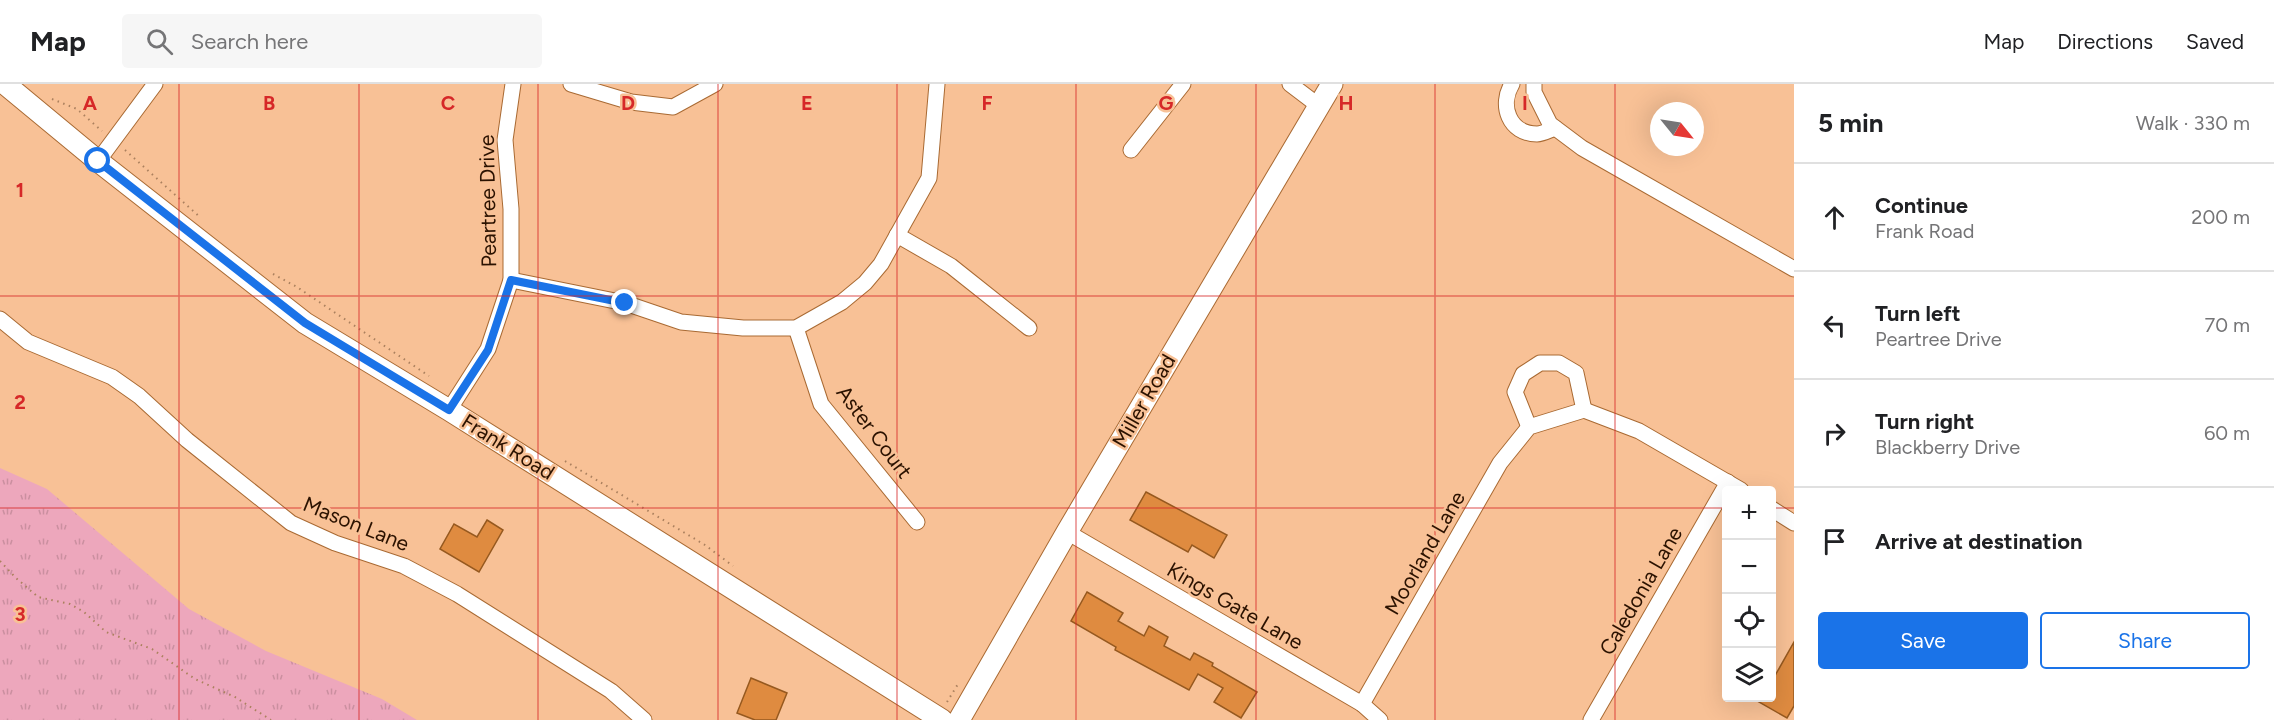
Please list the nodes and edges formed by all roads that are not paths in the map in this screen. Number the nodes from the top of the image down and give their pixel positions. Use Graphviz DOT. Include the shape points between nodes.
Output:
graph roads {
  1 [pos="5,84"];
  2 [pos="155,84"];
  3 [pos="513,84"];
  4 [pos="571,84"];
  5 [pos="715,84"];
  6 [pos="937,84"];
  7 [pos="1183,84"];
  8 [pos="1290,84"];
  9 [pos="1332,84"];
  10 [pos="1512,84"];
  11 [pos="1533,84"];
  12 [pos="1319,106"];
  13 [pos="1555,128"];
  14 [pos="1131,150"];
  15 [pos="98,161"];
  16 [pos="897,235"];
  17 [pos="1794,269"];
  18 [pos="511,280"];
  19 [pos="0,319"];
  20 [pos="796,328"];
  21 [pos="1029,328"];
  22 [pos="449,410"];
  23 [pos="1584,410"];
  24 [pos="1529,427"];
  25 [pos="1734,486"];
  26 [pos="1722,506"];
  27 [pos="1776,511"];
  28 [pos="917,522"];
  29 [pos="1794,522"];
  30 [pos="1066,532"];
  31 [pos="1362,705"];
  32 [pos="644,720"];
  33 [pos="942,720"];
  34 [pos="959,720"];
  35 [pos="1380,720"];
  36 [pos="1591,720"];
  1 -- 15 [label="street, Frank Road"];
  2 -- 15 [label="street"];
  3 -- 18 [label="street, Peartree Drive" via="505,140 511,208"];
  4 -- 5 [label="street" via="631,102 673,107"];
  6 -- 16 [label="street" via="928,178"];
  7 -- 14 [label="street"];
  8 -- 12 [label="street"];
  9 -- 12 [label="street, Miller Road"];
  10 -- 13 [label="street" via="1505,95 1507,114 1519,129 1537,134"];
  11 -- 13 [label="street"];
  12 -- 30 [label="street, Miller Road"];
  13 -- 17 [label="street" via="1582,148"];
  15 -- 22 [label="street, Frank Road" via="305,323"];
  16 -- 20 [label="street" via="866,283 842,302"];
  16 -- 21 [label="street" via="951,266"];
  18 -- 20 [label="street" via="625,303 681,322"];
  18 -- 22 [label="street, Peartree Drive" via="488,350"];
  19 -- 32 [label="street, Mason Lane" via="28,342 112,376 291,523 335,543 404,566 457,594 611,691"];
  20 -- 28 [label="street, Aster Court" via="821,404"];
  22 -- 33 [label="street, Frank Road"];
  23 -- 24 [label="street"];
  23 -- 24 [label="street" via="1576,373 1559,363 1540,363 1523,374 1515,392"];
  23 -- 25 [label="street" via="1639,431"];
  24 -- 31 [label="street, Moorland Lane" via="1500,464"];
  26 -- 36 [label="street, Caledonia Lane"];
  27 -- 29 [label="street"];
  30 -- 31 [label="street, Kings Gate Lane"];
  30 -- 34 [label="street, Miller Road"];
  31 -- 35 [label="street, Kings Gate Lane"];
}
